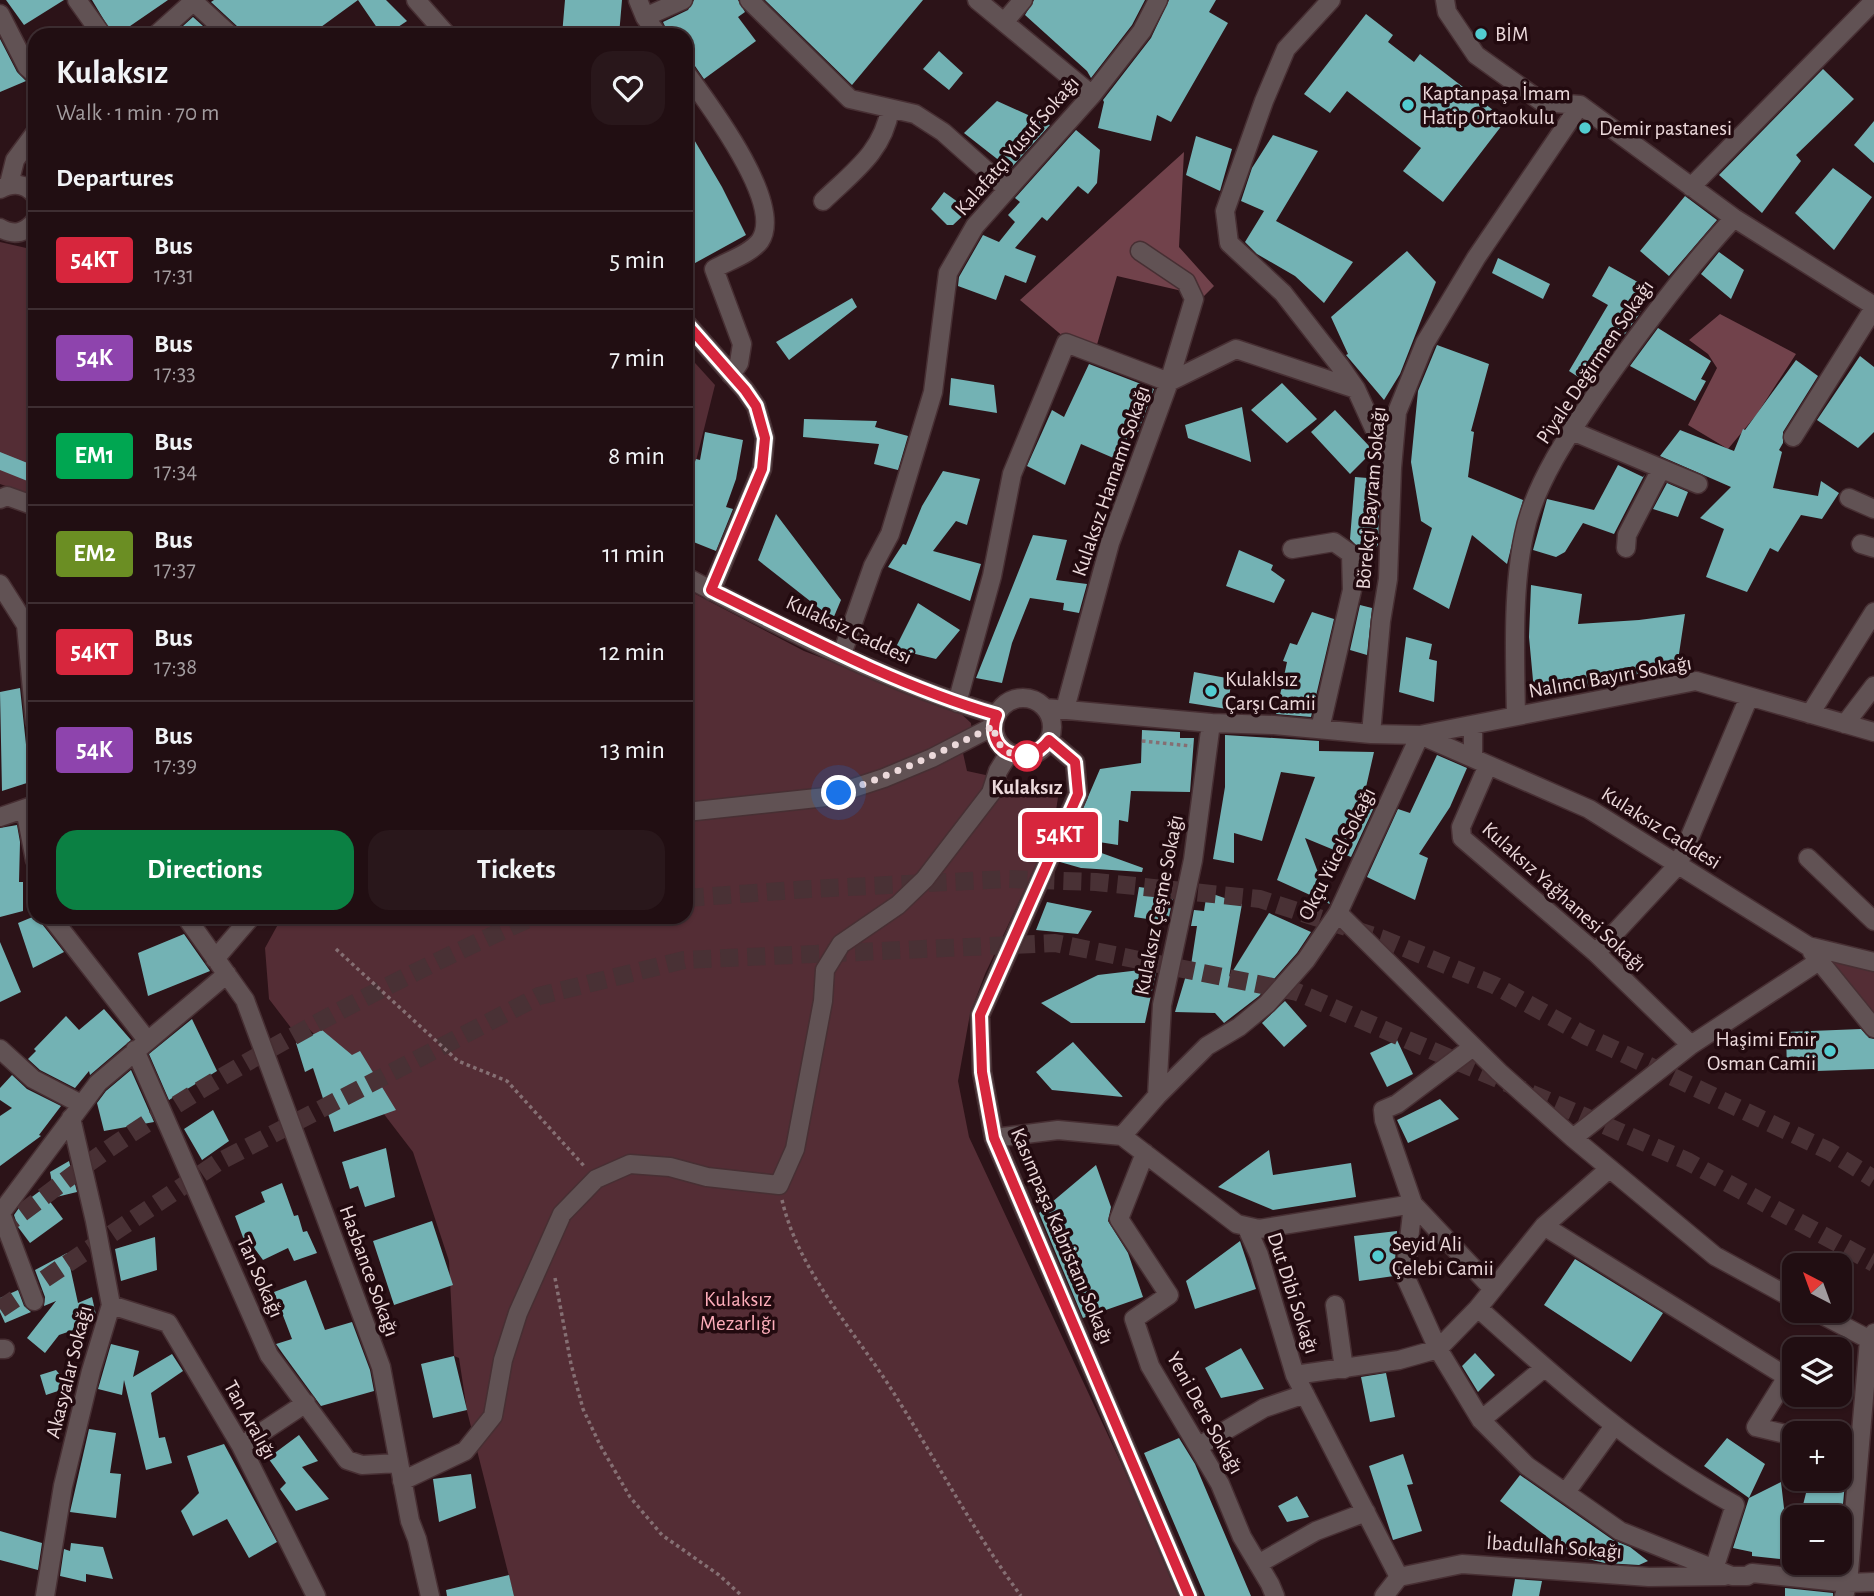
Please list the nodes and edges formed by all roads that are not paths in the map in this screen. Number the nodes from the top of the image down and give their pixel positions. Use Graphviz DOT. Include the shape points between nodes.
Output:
graph roads {
  1 [pos="77,0"];
  2 [pos="416,0"];
  3 [pos="638,0"];
  4 [pos="683,0"];
  5 [pos="749,0"];
  6 [pos="977,0"];
  7 [pos="1023,0"];
  8 [pos="1158,0"];
  9 [pos="1331,0"];
  10 [pos="1445,0"];
  11 [pos="194,1"];
  12 [pos="1874,1"];
  13 [pos="0,14"];
  14 [pos="645,18"];
  15 [pos="1005,21"];
  16 [pos="97,28"];
  17 [pos="164,28"];
  18 [pos="223,28"];
  19 [pos="441,28"];
  20 [pos="653,28"];
  21 [pos="28,68"];
  22 [pos="693,82"];
  23 [pos="1092,95"];
  24 [pos="1580,105"];
  25 [pos="891,109"];
  26 [pos="28,142"];
  27 [pos="2,187"];
  28 [pos="1691,187"];
  29 [pos="28,189"];
  30 [pos="1007,189"];
  31 [pos="823,201"];
  32 [pos="1734,218"];
  33 [pos="0,229"];
  34 [pos="28,231"];
  35 [pos="1140,251"];
  36 [pos="1874,307"];
  37 [pos="693,331"];
  38 [pos="731,375"];
  39 [pos="1169,382"];
  40 [pos="1356,390"];
  41 [pos="1572,431"];
  42 [pos="1793,436"];
  43 [pos="1392,468"];
  44 [pos="1661,469"];
  45 [pos="1698,484"];
  46 [pos="1849,498"];
  47 [pos="0,499"];
  48 [pos="28,504"];
  49 [pos="1874,509"];
  50 [pos="1626,548"];
  51 [pos="1292,549"];
  52 [pos="693,581"];
  53 [pos="0,584"];
  54 [pos="711,590"];
  55 [pos="1874,612"];
  56 [pos="28,647"];
  57 [pos="842,654"];
  58 [pos="1874,686"];
  59 [pos="1749,698"];
  60 [pos="957,703"];
  61 [pos="1045,708"];
  62 [pos="1065,709"];
  63 [pos="1810,714"];
  64 [pos="1516,716"];
  65 [pos="995,720"];
  66 [pos="1211,723"];
  67 [pos="1845,724"];
  68 [pos="1473,725"];
  69 [pos="1320,729"];
  70 [pos="1874,732"];
  71 [pos="1371,734"];
  72 [pos="1420,735"];
  73 [pos="1049,740"];
  74 [pos="1009,753"];
  75 [pos="1481,762"];
  76 [pos="28,808"];
  77 [pos="693,811"];
  78 [pos="0,817"];
  79 [pos="1808,858"];
  80 [pos="1678,865"];
  81 [pos="1338,913"];
  82 [pos="1874,921"];
  83 [pos="56,924"];
  84 [pos="191,924"];
  85 [pos="245,924"];
  86 [pos="1596,953"];
  87 [pos="1814,954"];
  88 [pos="215,959"];
  89 [pos="1874,962"];
  90 [pos="227,974"];
  91 [pos="1874,1028"];
  92 [pos="141,1045"];
  93 [pos="1691,1045"];
  94 [pos="1473,1047"];
  95 [pos="0,1049"];
  96 [pos="1157,1096"];
  97 [pos="76,1111"];
  98 [pos="1122,1136"];
  99 [pos="994,1138"];
  100 [pos="1573,1138"];
  101 [pos="1144,1153"];
  102 [pos="1609,1169"];
  103 [pos="1413,1204"];
  104 [pos="1,1213"];
  105 [pos="1246,1226"];
  106 [pos="1544,1226"];
  107 [pos="1493,1289"];
  108 [pos="1782,1292"];
  109 [pos="34,1301"];
  110 [pos="1335,1304"];
  111 [pos="111,1305"];
  112 [pos="1478,1308"];
  113 [pos="1840,1323"];
  114 [pos="1872,1338"];
  115 [pos="1438,1349"];
  116 [pos="1544,1368"];
  117 [pos="1345,1369"];
  118 [pos="1295,1375"];
  119 [pos="1305,1394"];
  120 [pos="306,1404"];
  121 [pos="1481,1420"];
  122 [pos="1614,1426"];
  123 [pos="1782,1433"];
  124 [pos="241,1446"];
  125 [pos="1199,1446"];
  126 [pos="1852,1450"];
  127 [pos="1859,1452"];
  128 [pos="401,1472"];
  129 [pos="1566,1492"];
  130 [pos="1366,1513"];
  131 [pos="1258,1564"];
  132 [pos="1714,1569"];
  133 [pos="1731,1576"];
  134 [pos="1399,1577"];
  135 [pos="1649,1577"];
  136 [pos="1874,1582"];
  137 [pos="1846,1590"];
  138 [pos="45,1596"];
  139 [pos="316,1596"];
  140 [pos="430,1596"];
  141 [pos="1189,1596"];
  142 [pos="1275,1596"];
  143 [pos="1384,1596"];
  144 [pos="1645,1596"];
  1 -- 16 [label="street"];
  2 -- 19 [label="street"];
  3 -- 14 [label="street"];
  4 -- 14 [label="street"];
  5 -- 25 [label="street" via="850,99"];
  6 -- 15 [label="street"];
  7 -- 15 [label="street"];
  8 -- 23 [label="street, Kalafatçı Yusuf Sokağı" via="1142,31"];
  9 -- 40 [label="street" via="1286,49 1225,211 1229,243 1283,293"];
  10 -- 24 [label="street" via="1447,12 1476,55 1542,102"];
  11 -- 17 [label="street"];
  11 -- 18 [label="street"];
  12 -- 28 [label="street"];
  13 -- 21 [label="street"];
  14 -- 20 [label="street"];
  15 -- 23 [label="street"];
  22 -- 38 [label="street" via="752,176 765,225 759,242 714,269 742,344 739,363"];
  23 -- 30 [label="street, Kalafatçı Yusuf Sokağı"];
  24 -- 28 [label="street"];
  24 -- 43 [label="street, Börekçi Bayram Sokağı" via="1424,344 1397,412"];
  25 -- 30 [label="street" via="915,114 943,132"];
  25 -- 31 [label="street" via="875,150"];
  26 -- 27 [label="street"];
  27 -- 29 [label="street"];
  28 -- 32 [label="street"];
  30 -- 57 [label="street, Kalafatçı Yusuf Sokağı" via="975,226 948,273 930,404 890,534 873,566"];
  32 -- 36 [label="street"];
  32 -- 41 [label="street, Piyale Değirmen Sokağı" via="1681,277"];
  33 -- 34 [label="street"];
  35 -- 39 [label="street" via="1186,282 1194,299"];
  36 -- 42 [label="street"];
  37 -- 38 [label="street"];
  38 -- 54 [label="street" via="756,406 765,453"];
  39 -- 40 [label="street, Kulaksız Hamamı Sokağı" via="1236,349"];
  39 -- 60 [label="street" via="1066,342 1012,474 992,576"];
  39 -- 62 [label="street, Kulaksız Hamamı Sokağı" via="1110,543"];
  40 -- 43 [label="street"];
  41 -- 44 [label="street"];
  41 -- 64 [label="street, Piyale Değirmen Sokağı" via="1539,491 1524,534 1514,642"];
  43 -- 71 [label="street, Börekçi Bayram Sokağı" via="1388,579"];
  44 -- 45 [label="street"];
  44 -- 50 [label="street" via="1627,536"];
  46 -- 49 [label="street"];
  47 -- 48 [label="street" via="7,496"];
  51 -- 69 [label="street" via="1334,542 1351,554 1352,590"];
  52 -- 54 [label="street, Kulaksiz Caddesi"];
  53 -- 56 [label="street" via="26,625"];
  54 -- 57 [label="street, Kulaksiz Caddesi"];
  55 -- 63 [label="street"];
  57 -- 60 [label="street, Kulaksiz Caddesi"];
  58 -- 67 [label="street"];
  59 -- 63 [label="street, Nalıncı Bayırı Sokağı"];
  59 -- 64 [label="street, Nalıncı Bayırı Sokağı" via="1696,681"];
  59 -- 80 [label="street"];
  60 -- 65 [label="street, Kulaksiz Caddesi"];
  61 -- 62 [label="street"];
  61 -- 65 [label="street" via="1019,698 1002,707"];
  61 -- 73 [label="street" via="1052,724"];
  62 -- 66 [label="street"];
  63 -- 67 [label="street, Nalıncı Bayırı Sokağı"];
  64 -- 68 [label="street, Nalıncı Bayırı Sokağı"];
  65 -- 74 [label="street" via="997,742"];
  65 -- 77 [label="street" via="932,758 826,797"];
  66 -- 69 [label="street"];
  66 -- 96 [label="street, Kulaksız Çeşme Sokağı" via="1193,860 1162,1005"];
  67 -- 70 [label="street, Nalıncı Bayırı Sokağı"];
  68 -- 72 [label="street, Nalıncı Bayırı Sokağı"];
  68 -- 75 [label="street"];
  69 -- 71 [label="street"];
  71 -- 72 [label="street"];
  72 -- 75 [label="street, Kulaksız Caddesi"];
  72 -- 81 [label="street, Okçu Yücel Sokağı"];
  73 -- 74 [label="street" via="1036,754"];
  73 -- 99 [label="street, Kasımpaşa Kabristanı Sokağı" via="1075,762 1078,794 980,1015 982,1072"];
  74 -- 128 [label="street" via="991,793 925,879 898,905 841,944 825,970 795,1150 779,1185 630,1164 596,1179 562,1214 541,1260 503,1360 492,1416 466,1451"];
  75 -- 80 [label="street, Kulaksız Caddesi" via="1589,810"];
  75 -- 86 [label="street, Kulaksız Yağhanesi Sokağı" via="1461,827 1462,838"];
  76 -- 78 [label="street"];
  79 -- 82 [label="street"];
  80 -- 86 [label="street"];
  80 -- 87 [label="street, Kulaksız Caddesi"];
  81 -- 94 [label="street"];
  81 -- 96 [label="street, Okçu Yücel Sokağı" via="1306,960 1267,1004 1208,1046"];
  83 -- 92 [label="street, Tan Sokağı"];
  84 -- 88 [label="street, Hasbance Sokağı"];
  85 -- 88 [label="street"];
  86 -- 93 [label="street, Kulaksız Yağhanesi Sokağı"];
  87 -- 89 [label="street, Kulaksız Caddesi"];
  87 -- 91 [label="street"];
  87 -- 93 [label="street"];
  88 -- 90 [label="street, Hasbance Sokağı"];
  90 -- 92 [label="street"];
  90 -- 128 [label="street, Hasbance Sokağı" via="245,1000 381,1367"];
  92 -- 97 [label="street" via="98,1083"];
  92 -- 120 [label="street, Tan Sokağı" via="269,1355"];
  93 -- 100 [label="street"];
  94 -- 100 [label="street"];
  94 -- 103 [label="street" via="1397,1104 1382,1110"];
  95 -- 97 [label="street"];
  96 -- 98 [label="street, Okçu Yücel Sokağı"];
  97 -- 104 [label="street"];
  97 -- 111 [label="street, Akasyalar Sokağı"];
  98 -- 99 [label="street" via="1058,1129"];
  98 -- 101 [label="street"];
  99 -- 141 [label="street, Kasımpaşa Kabristanı Sokağı"];
  100 -- 102 [label="street"];
  101 -- 105 [label="street" via="1237,1224"];
  101 -- 125 [label="street, Yeni Dere Sokağı" via="1119,1219 1169,1296 1134,1319 1150,1366"];
  102 -- 106 [label="street"];
  102 -- 108 [label="street" via="1715,1256"];
  103 -- 105 [label="street" via="1259,1229"];
  103 -- 107 [label="street"];
  103 -- 115 [label="street" via="1405,1276"];
  104 -- 109 [label="street"];
  105 -- 118 [label="street, Dut Dibi Sokağı"];
  106 -- 107 [label="street"];
  106 -- 123 [label="street" via="1787,1377 1756,1427"];
  107 -- 112 [label="street"];
  110 -- 117 [label="street"];
  111 -- 124 [label="street, Tan Aralığı" via="168,1323"];
  111 -- 138 [label="street, Akasyalar Sokağı" via="63,1486"];
  112 -- 115 [label="street"];
  112 -- 116 [label="street"];
  113 -- 114 [label="street"];
  114 -- 127 [label="street"];
  115 -- 117 [label="street"];
  115 -- 121 [label="street"];
  116 -- 121 [label="street"];
  116 -- 122 [label="street"];
  117 -- 118 [label="street"];
  118 -- 119 [label="street, Dut Dibi Sokağı"];
  119 -- 125 [label="street" via="1264,1408"];
  119 -- 130 [label="street, Dut Dibi Sokağı"];
  120 -- 124 [label="street"];
  120 -- 128 [label="street, Tan Sokağı" via="347,1460"];
  121 -- 129 [label="street" via="1527,1466"];
  122 -- 129 [label="street"];
  122 -- 132 [label="street" via="1690,1481 1735,1505"];
  124 -- 139 [label="street, Tan Aralığı"];
  125 -- 131 [label="street, Yeni Dere Sokağı"];
  126 -- 127 [label="street"];
  127 -- 137 [label="street"];
  128 -- 140 [label="street, Hasbance Sokağı"];
  129 -- 132 [label="street" via="1620,1531"];
  130 -- 131 [label="street" via="1316,1531"];
  130 -- 134 [label="street, Dut Dibi Sokağı"];
  131 -- 142 [label="street, Yeni Dere Sokağı"];
  132 -- 133 [label="street"];
  133 -- 135 [label="street, İbadullah Sokağı"];
  133 -- 137 [label="street, İbadullah Sokağı" via="1752,1573"];
  134 -- 135 [label="street, İbadullah Sokağı" via="1462,1563"];
  134 -- 143 [label="street"];
  135 -- 144 [label="street"];
  136 -- 137 [label="street, İbadullah Sokağı"];
}
